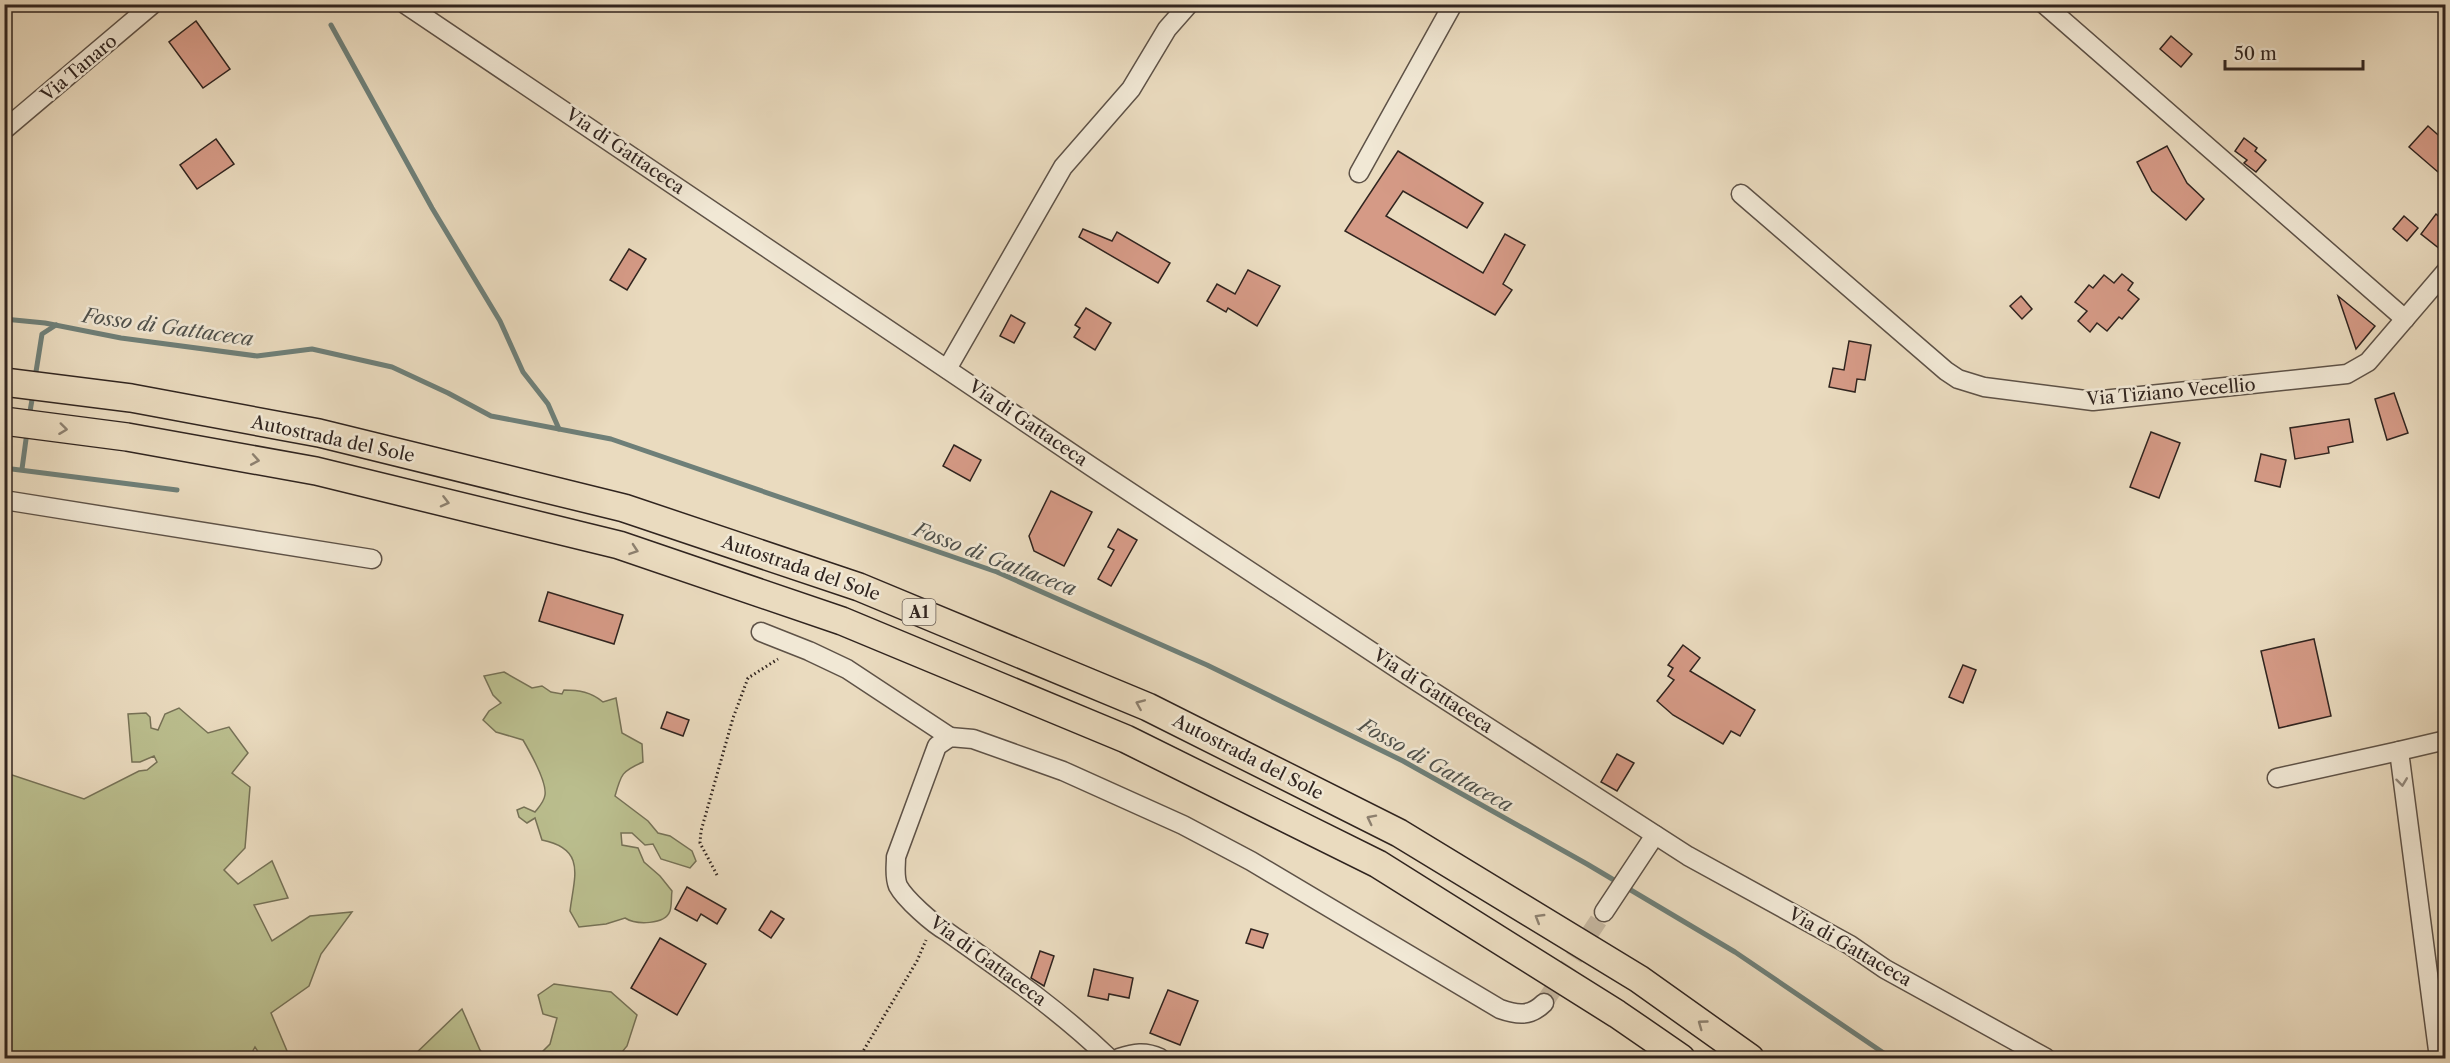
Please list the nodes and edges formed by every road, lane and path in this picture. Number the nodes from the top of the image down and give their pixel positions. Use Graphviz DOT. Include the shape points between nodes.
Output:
graph roads {
  1 [pos="153,4"];
  2 [pos="405,4"];
  3 [pos="1189,4"];
  4 [pos="1453,4"];
  5 [pos="2044,4"];
  6 [pos="4,130"];
  7 [pos="1359,173"];
  8 [pos="1741,194"];
  9 [pos="2445,271"];
  10 [pos="2405,319"];
  11 [pos="947,369"];
  12 [pos="4,382"];
  13 [pos="4,422"];
  14 [pos="4,500"];
  15 [pos="372,559"];
  16 [pos="761,632"];
  17 [pos="799,648"];
  18 [pos="950,737"];
  19 [pos="2445,740"];
  20 [pos="2399,751"];
  21 [pos="2277,778"];
  22 [pos="1655,835"];
  23 [pos="717,875"];
  24 [pos="1604,912"];
  25 [pos="932,924"];
  26 [pos="1544,1003"];
  27 [pos="859,1059"];
  28 [pos="1108,1059"];
  29 [pos="1119,1059"];
  30 [pos="1160,1059"];
  31 [pos="1681,1059"];
  32 [pos="1750,1059"];
  33 [pos="2046,1059"];
  34 [pos="2439,1059"];
  1 -- 6 [label="street, Via Tanaro"];
  2 -- 11 [label="street, Via di Gattaceca"];
  3 -- 11 [label="street" via="1167,29 1131,89 1063,167"];
  4 -- 7 [label="street"];
  5 -- 10 [label="street"];
  8 -- 10 [label="street, Via Tiziano Vecellio" via="1946,371 1958,380 1984,387 2105,400 2336,377 2368,362"];
  9 -- 10 [label="street, Via Tiziano Vecellio"];
  11 -- 22 [label="street, Via di Gattaceca"];
  32 -- 12 [label="highway, Autostrada del Sole / A1, one-way" via="1639,980 1399,833 1148,707 859,586 624,508 319,433 131,398"];
  13 -- 31 [label="highway, Autostrada del Sole / A1, one-way" via="127,437 316,471 619,545 842,621 1126,739 1377,864 1617,1014"];
  14 -- 15 [label="street"];
  16 -- 17 [label="street"];
  17 -- 18 [label="street" via="847,669"];
  17 -- 23 [label="path" via="748,678 733,718 701,831 700,843"];
  18 -- 25 [label="street, Via di Gattaceca" via="937,746 896,857 899,887"];
  18 -- 26 [label="street" via="973,739 1063,771 1184,825 1500,1009 1525,1014"];
  19 -- 20 [label="street"];
  20 -- 21 [label="street"];
  20 -- 34 [label="street, one-way"];
  22 -- 24 [label="street"];
  22 -- 33 [label="street, Via di Gattaceca"];
  25 -- 27 [label="path" via="917,961"];
  25 -- 28 [label="street, Via di Gattaceca" via="1074,1024"];
  29 -- 30 [label="street" via="1133,1053 1149,1053"];
}
